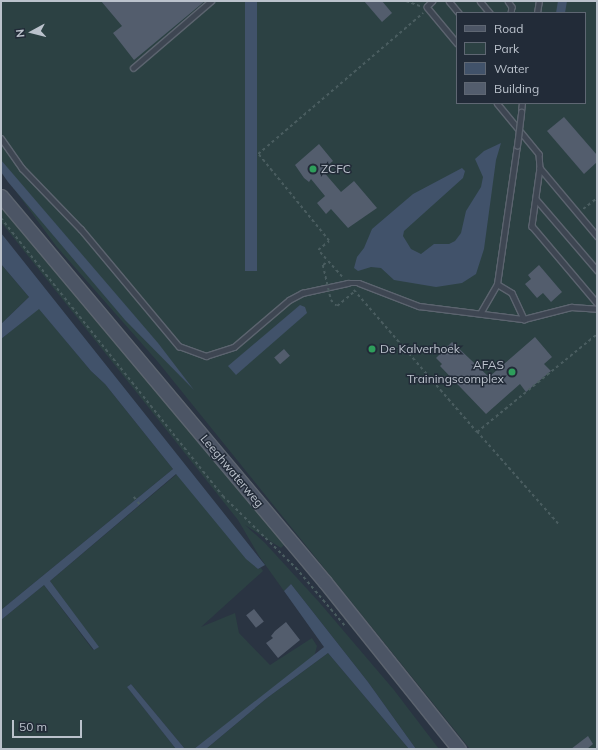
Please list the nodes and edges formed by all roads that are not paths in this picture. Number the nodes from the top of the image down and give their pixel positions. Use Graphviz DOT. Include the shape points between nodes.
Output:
graph roads {
  1 [pos="211,1"];
  2 [pos="433,1"];
  3 [pos="449,1"];
  4 [pos="480,1"];
  5 [pos="508,1"];
  6 [pos="539,1"];
  7 [pos="458,12"];
  8 [pos="489,12"];
  9 [pos="511,12"];
  10 [pos="537,12"];
  11 [pos="456,42"];
  12 [pos="133,68"];
  13 [pos="498,104"];
  14 [pos="522,104"];
  15 [pos="1,138"];
  16 [pos="540,168"];
  17 [pos="1,196"];
  18 [pos="536,198"];
  19 [pos="597,236"];
  20 [pos="597,270"];
  21 [pos="497,284"];
  22 [pos="597,303"];
  23 [pos="597,309"];
  24 [pos="481,312"];
  25 [pos="524,319"];
  26 [pos="459,749"];
  1 -- 12 [label="lane"];
  2 -- 11 [label="lane" via="427,7"];
  3 -- 7 [label="lane"];
  4 -- 8 [label="lane"];
  5 -- 9 [label="lane" via="512,7"];
  6 -- 10 [label="lane"];
  13 -- 16 [label="lane" via="539,154"];
  14 -- 21 [label="lane, bridge"];
  15 -- 24 [label="lane" via="22,168 81,229 179,346 206,356 234,346 289,300 302,293 348,283 359,283 419,306"];
  16 -- 18 [label="lane"];
  16 -- 19 [label="lane"];
  17 -- 26 [label="main road, Leeghwaterweg" via="325,582"];
  18 -- 20 [label="lane"];
  18 -- 22 [label="lane" via="532,226"];
  21 -- 24 [label="lane"];
  21 -- 25 [label="lane" via="512,293"];
  23 -- 25 [label="lane" via="571,307"];
  24 -- 25 [label="lane"];
}
